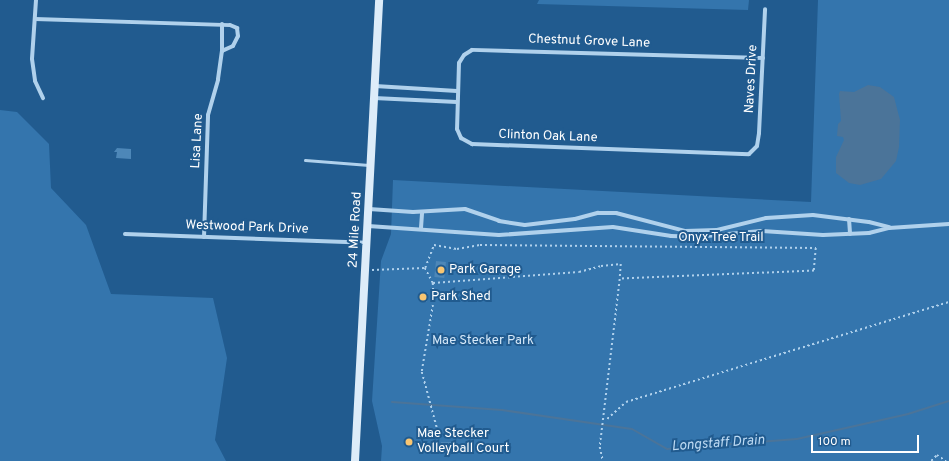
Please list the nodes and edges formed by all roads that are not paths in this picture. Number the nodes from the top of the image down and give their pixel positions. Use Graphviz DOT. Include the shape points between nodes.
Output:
graph roads {
  1 [pos="36,0"];
  2 [pos="380,0"];
  3 [pos="765,9"];
  4 [pos="35,19"];
  5 [pos="222,24"];
  6 [pos="222,51"];
  7 [pos="763,58"];
  8 [pos="375,86"];
  9 [pos="457,90"];
  10 [pos="43,98"];
  11 [pos="374,98"];
  12 [pos="457,102"];
  13 [pos="754,150"];
  14 [pos="305,160"];
  15 [pos="371,165"];
  16 [pos="369,209"];
  17 [pos="422,212"];
  18 [pos="849,219"];
  19 [pos="538,224"];
  20 [pos="949,224"];
  21 [pos="368,226"];
  22 [pos="421,228"];
  23 [pos="889,228"];
  24 [pos="717,230"];
  25 [pos="538,232"];
  26 [pos="125,234"];
  27 [pos="850,234"];
  28 [pos="717,236"];
  29 [pos="204,237"];
  30 [pos="367,243"];
  31 [pos="355,461"];
  1 -- 4 [label="street"];
  2 -- 8 [label="street, 24 Mile Road"];
  3 -- 7 [label="street, Naves Drive"];
  4 -- 5 [label="street"];
  4 -- 10 [label="street" via="32,59 35,81"];
  5 -- 6 [label="street, Lisa Lane"];
  5 -- 6 [label="street" via="237,28 238,36 233,46"];
  6 -- 29 [label="street, Lisa Lane" via="208,115"];
  7 -- 9 [label="street, Chestnut Grove Lane" via="476,49 462,58"];
  7 -- 13 [label="street, Naves Drive" via="759,132"];
  8 -- 9 [label="street"];
  8 -- 11 [label="street, 24 Mile Road"];
  9 -- 12 [label="street, Chestnut Grove Lane"];
  11 -- 12 [label="street"];
  11 -- 15 [label="street, 24 Mile Road"];
  12 -- 13 [label="street, Clinton Oak Lane" via="456,129 461,138 469,144 742,155"];
  14 -- 15 [label="lane"];
  15 -- 16 [label="street, 24 Mile Road"];
  16 -- 17 [label="street"];
  16 -- 21 [label="street, 24 Mile Road"];
  17 -- 19 [label="street" via="465,209 499,221"];
  17 -- 22 [label="street"];
  18 -- 23 [label="street"];
  18 -- 24 [label="street" via="789,216 766,218"];
  18 -- 27 [label="street"];
  19 -- 24 [label="street" via="598,213 616,213 666,228 685,231"];
  19 -- 25 [label="street"];
  20 -- 23 [label="street"];
  21 -- 22 [label="street"];
  21 -- 30 [label="street, 24 Mile Road"];
  22 -- 25 [label="street" via="499,235"];
  23 -- 27 [label="street"];
  24 -- 28 [label="street"];
  25 -- 28 [label="street" via="613,227 671,236"];
  26 -- 29 [label="street, Westwood Park Drive"];
  27 -- 28 [label="street" via="761,231"];
  29 -- 30 [label="street, Westwood Park Drive"];
  30 -- 31 [label="street, 24 Mile Road"];
}
